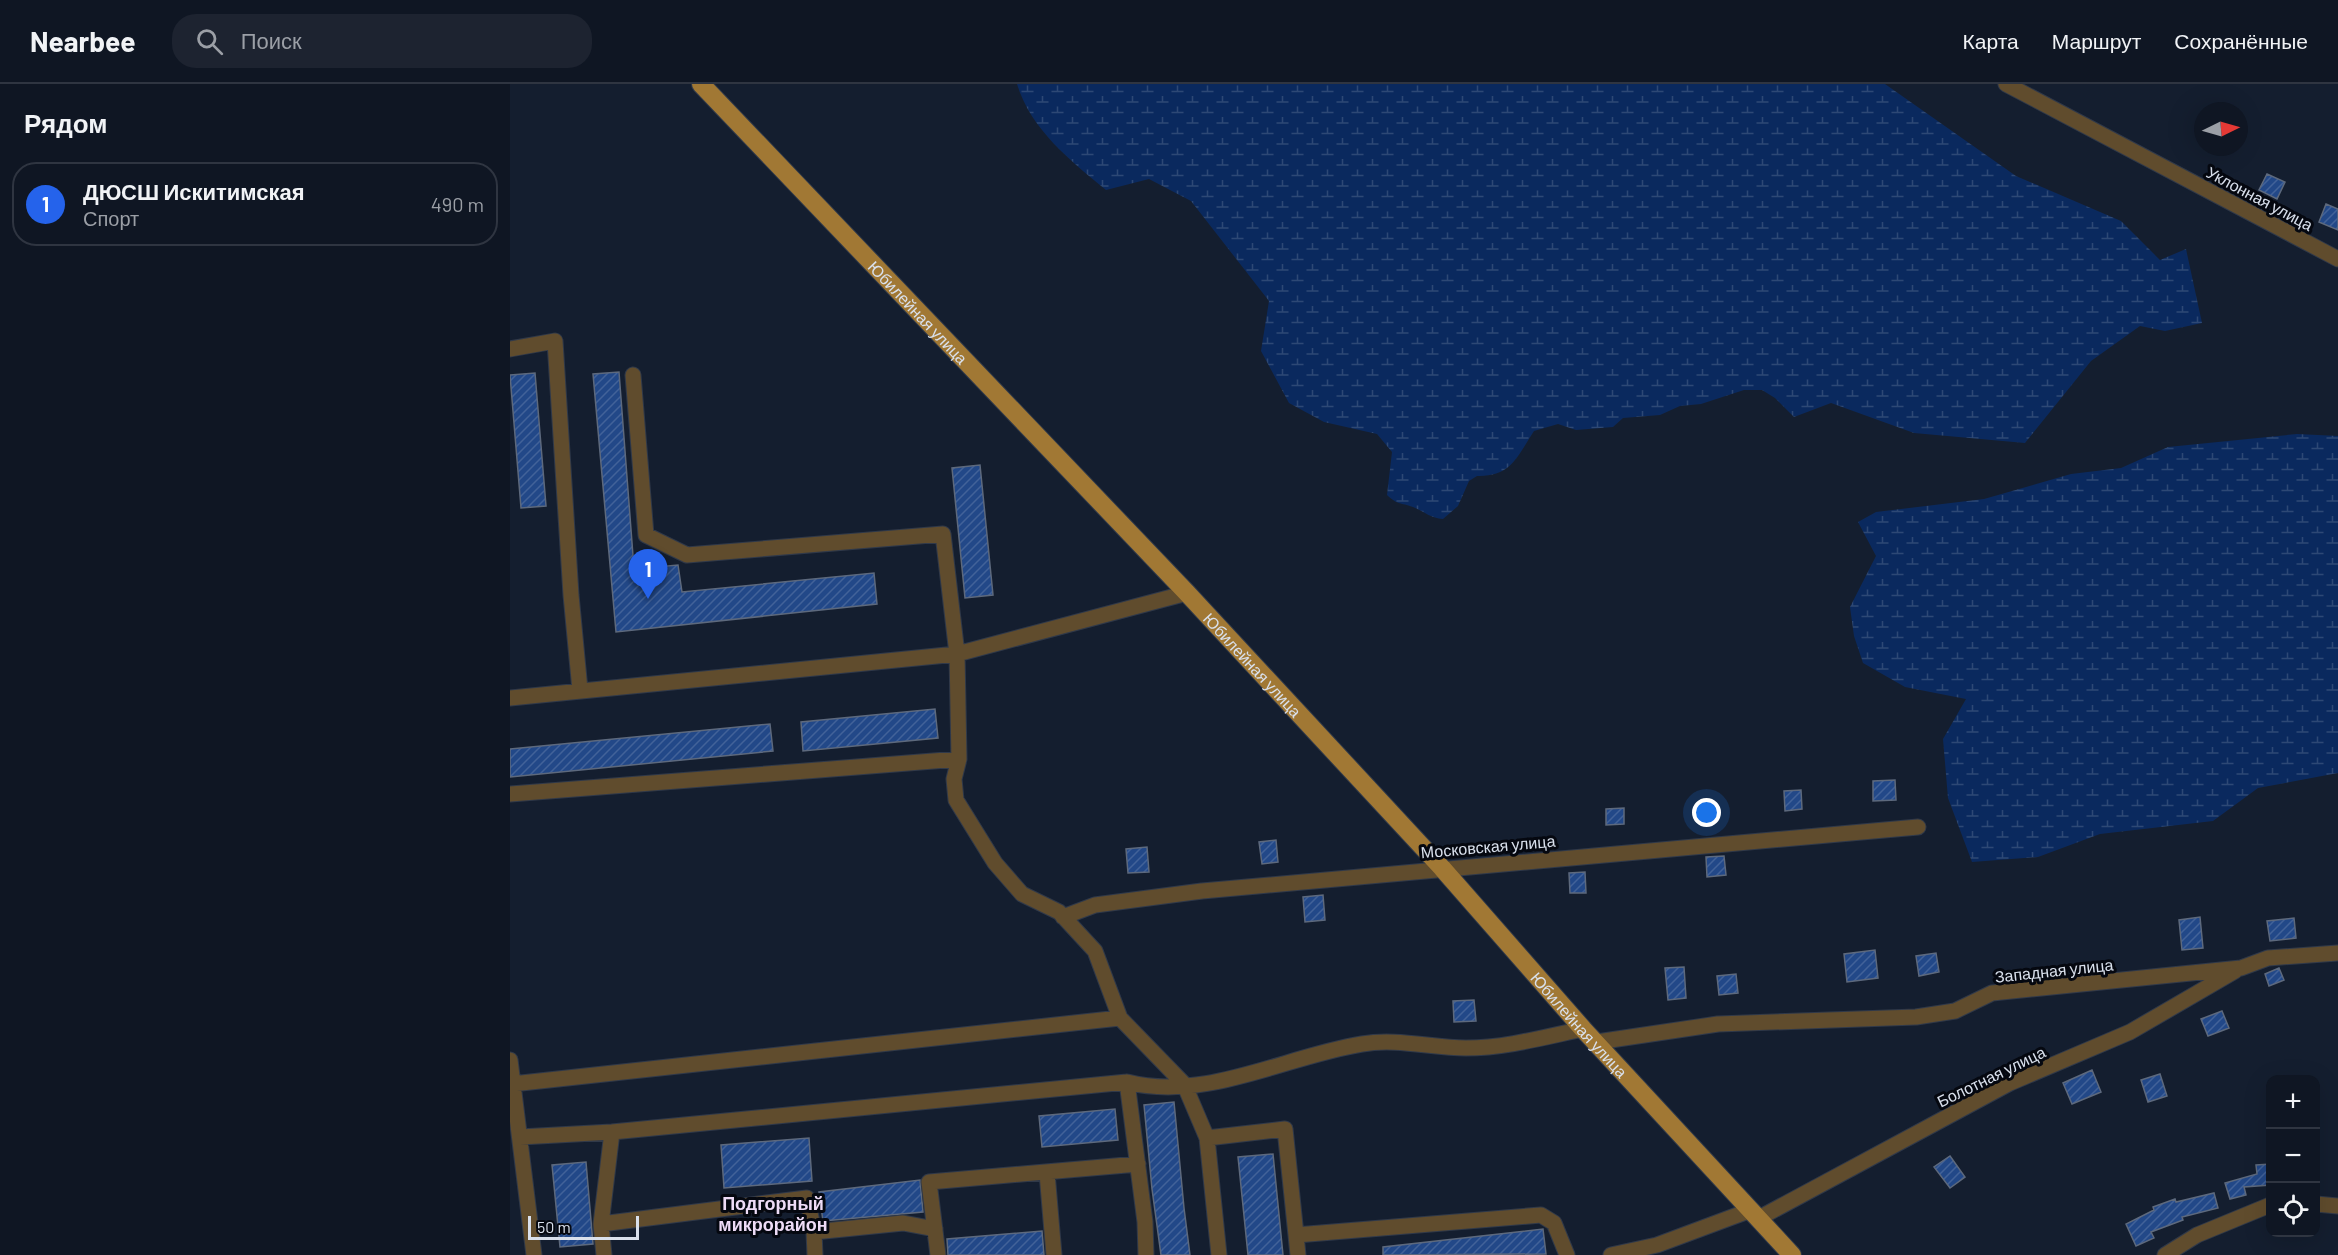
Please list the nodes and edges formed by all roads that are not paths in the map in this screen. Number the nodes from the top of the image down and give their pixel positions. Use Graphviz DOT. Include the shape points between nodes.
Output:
graph roads {
  1 [pos="701,84"];
  2 [pos="2006,84"];
  3 [pos="2338,259"];
  4 [pos="510,349"];
  5 [pos="633,375"];
  6 [pos="1187,593"];
  7 [pos="957,654"];
  8 [pos="580,690"];
  9 [pos="510,698"];
  10 [pos="959,759"];
  11 [pos="510,794"];
  12 [pos="1918,827"];
  13 [pos="1442,868"];
  14 [pos="1063,916"];
  15 [pos="2338,953"];
  16 [pos="2241,968"];
  17 [pos="1120,1018"];
  18 [pos="1583,1029"];
  19 [pos="1597,1042"];
  20 [pos="510,1060"];
  21 [pos="1127,1082"];
  22 [pos="512,1084"];
  23 [pos="1184,1084"];
  24 [pos="612,1132"];
  25 [pos="520,1137"];
  26 [pos="1207,1138"];
  27 [pos="1138,1164"];
  28 [pos="1047,1173"];
  29 [pos="2320,1204"];
  30 [pos="2338,1206"];
  31 [pos="2266,1207"];
  32 [pos="1755,1214"];
  33 [pos="601,1224"];
  34 [pos="935,1228"];
  35 [pos="814,1232"];
  36 [pos="1296,1235"];
  37 [pos="534,1255"];
  38 [pos="604,1255"];
  39 [pos="815,1255"];
  40 [pos="938,1255"];
  41 [pos="1054,1255"];
  42 [pos="1146,1255"];
  43 [pos="1219,1255"];
  44 [pos="1298,1255"];
  45 [pos="1567,1255"];
  46 [pos="1611,1255"];
  47 [pos="1792,1255"];
  48 [pos="2165,1255"];
  1 -- 6 [label="main road, Юбилейная улица"];
  2 -- 3 [label="street, Уклонная улица"];
  4 -- 8 [label="street" via="555,341"];
  5 -- 7 [label="street" via="646,535 687,555 943,534"];
  6 -- 7 [label="street"];
  6 -- 13 [label="main road, Юбилейная улица"];
  7 -- 8 [label="street"];
  7 -- 10 [label="street"];
  8 -- 9 [label="street"];
  10 -- 11 [label="street"];
  10 -- 14 [label="street" via="954,779 956,800 995,863 1022,894"];
  12 -- 13 [label="street, Московская улица"];
  13 -- 14 [label="street, Московская улица" via="1202,891 1095,905"];
  13 -- 18 [label="main road, Юбилейная улица"];
  14 -- 17 [label="street" via="1095,951"];
  15 -- 16 [label="street, Западная улица" via="2268,958"];
  16 -- 19 [label="street, Западная улица" via="1992,993 1955,1011 1916,1017 1718,1024"];
  16 -- 32 [label="street, Болотная улица" via="2130,1032 2010,1083"];
  17 -- 22 [label="street"];
  17 -- 23 [label="street"];
  18 -- 19 [label="main road, Юбилейная улица"];
  18 -- 23 [label="street" via="1467,1048 1364,1043 1306,1056 1244,1077"];
  19 -- 32 [label="main road, Юбилейная улица"];
  20 -- 22 [label="street"];
  21 -- 23 [label="street" via="1147,1087"];
  21 -- 24 [label="street"];
  21 -- 27 [label="street"];
  22 -- 25 [label="street"];
  23 -- 26 [label="street"];
  24 -- 25 [label="street"];
  24 -- 33 [label="street"];
  25 -- 37 [label="street"];
  26 -- 36 [label="street" via="1285,1129"];
  26 -- 43 [label="street"];
  27 -- 28 [label="street"];
  27 -- 42 [label="street"];
  28 -- 34 [label="street" via="929,1182"];
  28 -- 41 [label="street"];
  29 -- 30 [label="street"];
  31 -- 48 [label="street" via="2197,1235"];
  32 -- 46 [label="street, Болотная улица"];
  32 -- 47 [label="main road, Юбилейная улица"];
  33 -- 35 [label="street" via="807,1198"];
  33 -- 38 [label="street"];
  34 -- 35 [label="street" via="903,1223"];
  34 -- 40 [label="street"];
  35 -- 39 [label="street"];
  36 -- 44 [label="street"];
  36 -- 45 [label="street" via="1541,1215 1554,1223"];
}
